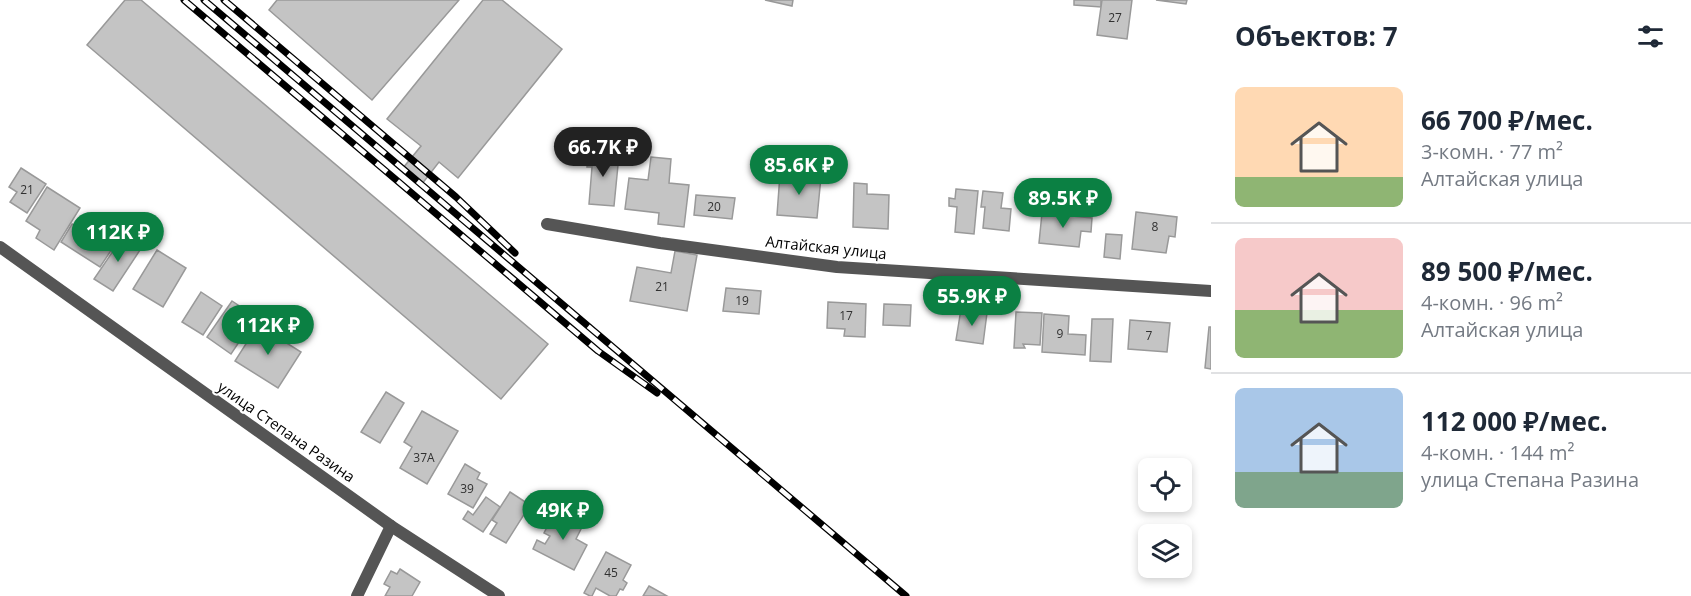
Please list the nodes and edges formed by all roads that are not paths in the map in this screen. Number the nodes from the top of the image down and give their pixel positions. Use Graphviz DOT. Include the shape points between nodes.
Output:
graph roads {
  1 [pos="547,224"];
  2 [pos="0,247"];
  3 [pos="1211,291"];
  4 [pos="391,526"];
  5 [pos="357,596"];
  6 [pos="499,596"];
  1 -- 3 [label="street, Алтайская улица" via="837,267"];
  2 -- 4 [label="street, улица Степана Разина"];
  4 -- 5 [label="street"];
  4 -- 6 [label="street, улица Степана Разина"];
}
